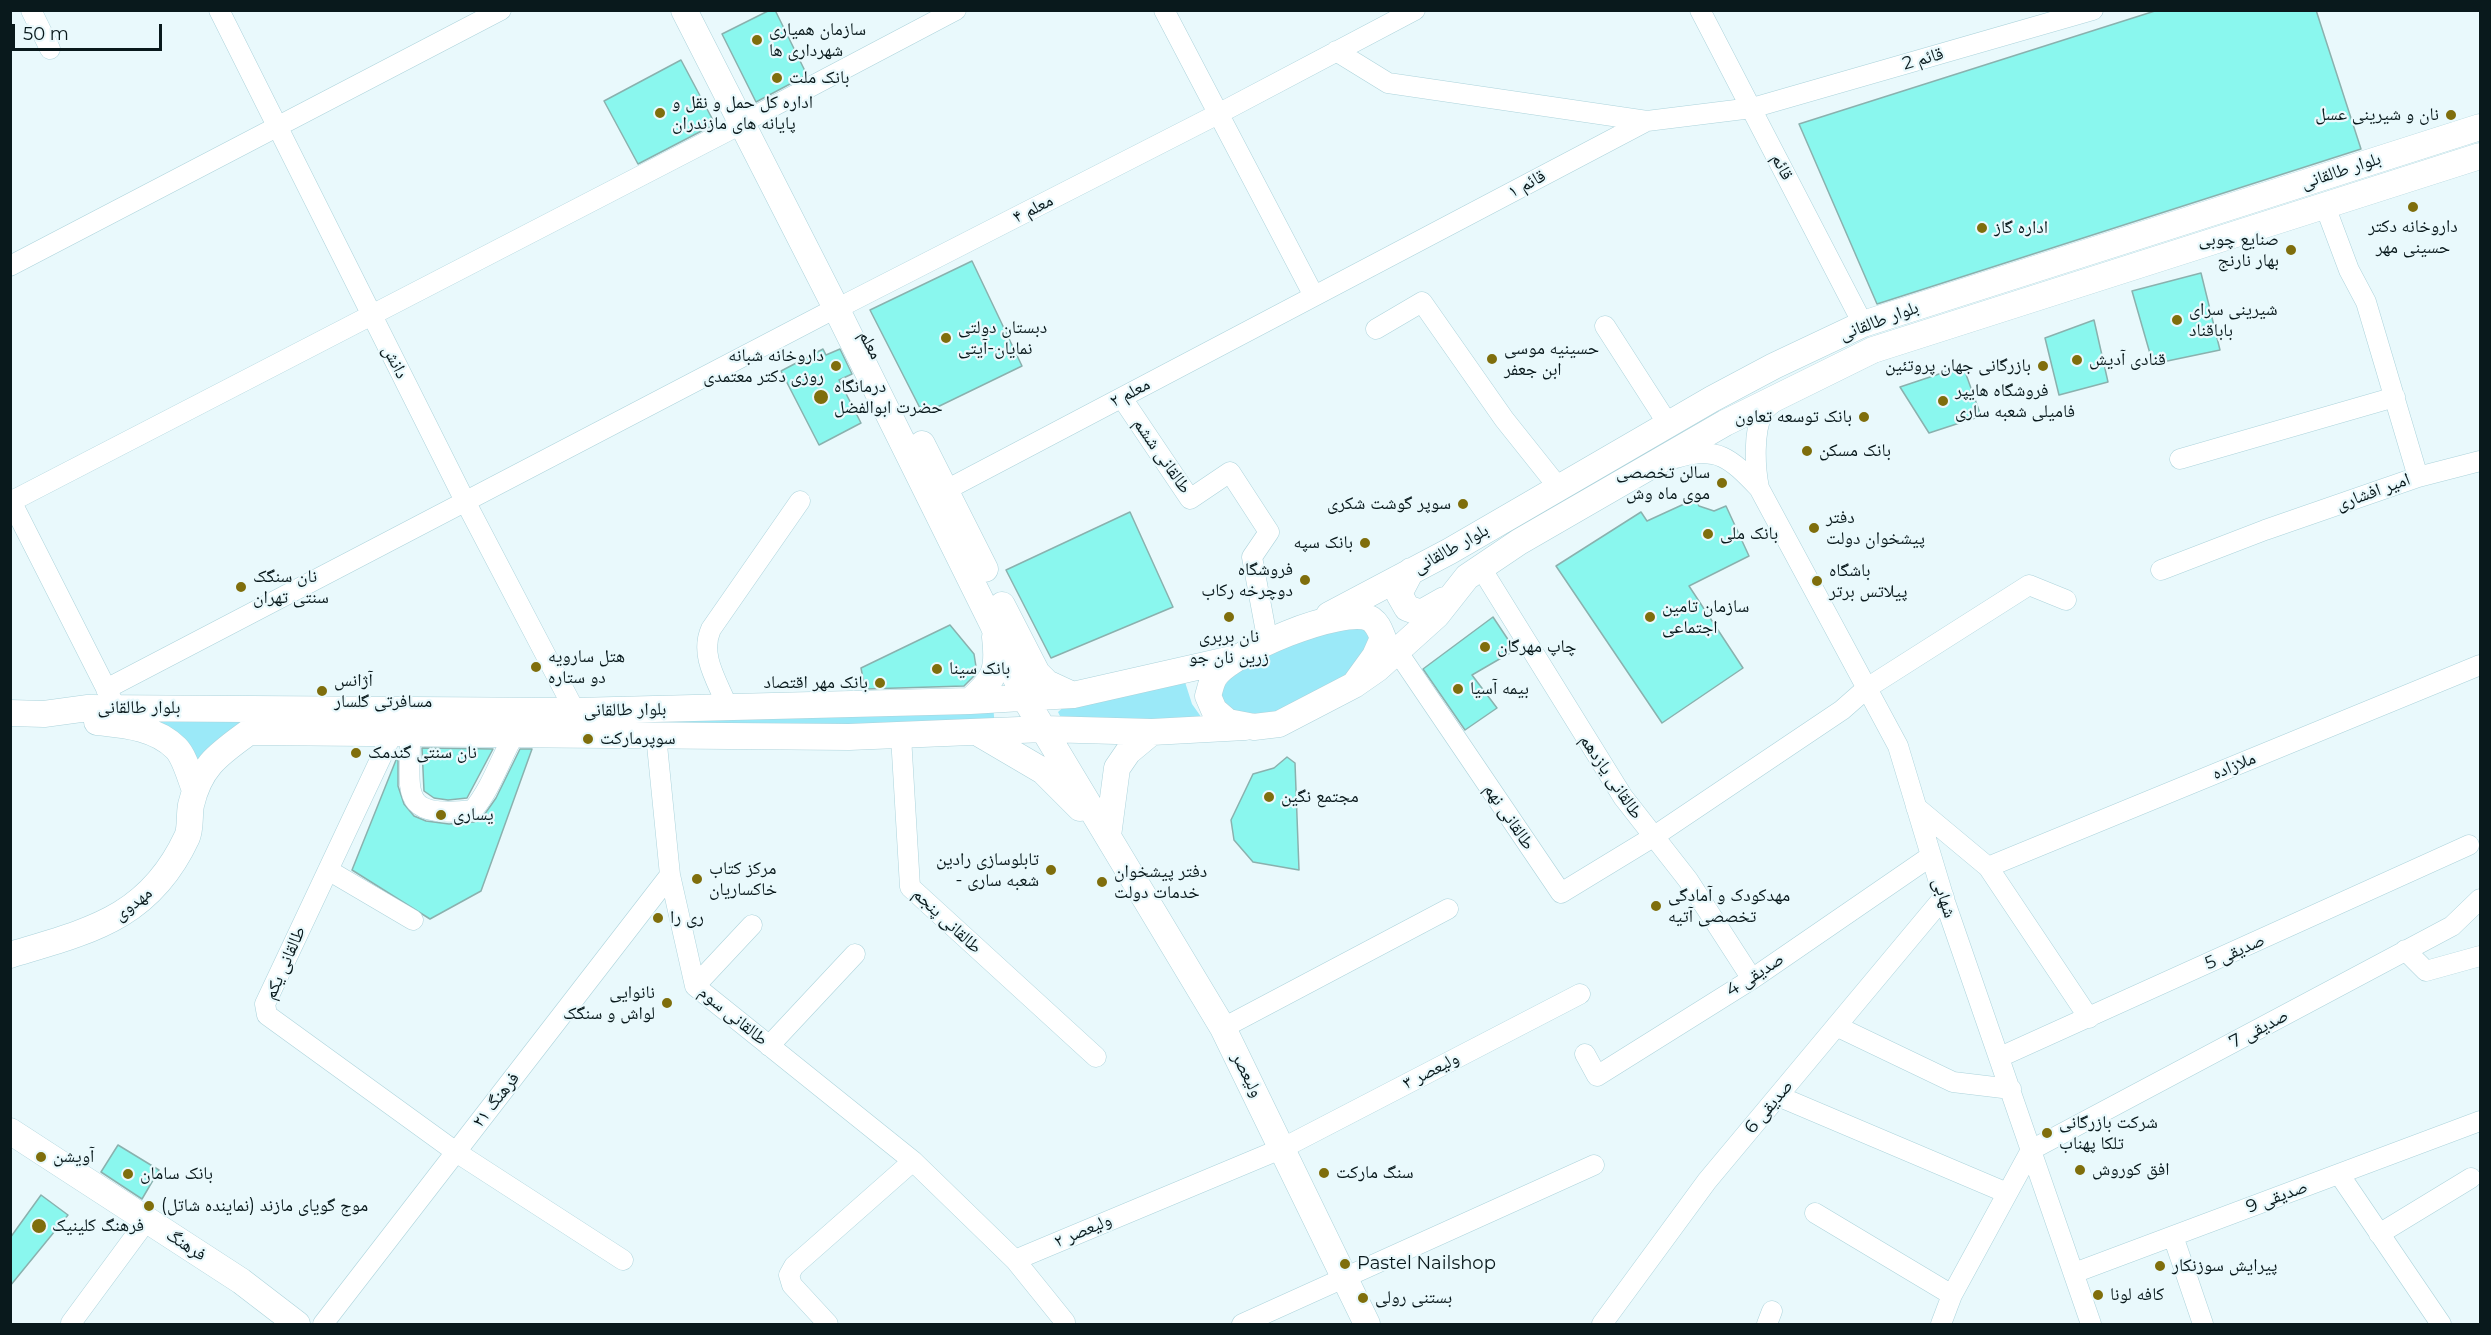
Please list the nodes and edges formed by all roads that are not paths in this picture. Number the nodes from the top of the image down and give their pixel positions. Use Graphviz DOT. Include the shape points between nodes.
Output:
graph roads {
  1 [pos="31,10"];
  2 [pos="219,10"];
  3 [pos="501,10"];
  4 [pos="684,10"];
  5 [pos="701,10"];
  6 [pos="956,10"];
  7 [pos="1164,10"];
  8 [pos="1415,10"];
  9 [pos="1700,10"];
  10 [pos="2093,10"];
  11 [pos="50,49"];
  12 [pos="1336,51"];
  13 [pos="1752,108"];
  14 [pos="1218,114"];
  15 [pos="749,119"];
  16 [pos="1647,121"];
  17 [pos="278,126"];
  18 [pos="2481,127"];
  19 [pos="2481,156"];
  20 [pos="2325,206"];
  21 [pos="10,266"];
  22 [pos="1314,296"];
  23 [pos="842,305"];
  24 [pos="372,315"];
  25 [pos="1863,324"];
  26 [pos="1605,326"];
  27 [pos="1376,329"];
  28 [pos="1786,391"];
  29 [pos="2395,397"];
  30 [pos="1122,398"];
  31 [pos="1668,424"];
  32 [pos="2180,459"];
  33 [pos="2481,461"];
  34 [pos="1656,464"];
  35 [pos="2418,477"];
  36 [pos="1559,488"];
  37 [pos="1759,488"];
  38 [pos="946,490"];
  39 [pos="11,500"];
  40 [pos="465,501"];
  41 [pos="800,501"];
  42 [pos="1481,568"];
  43 [pos="2161,570"];
  44 [pos="1411,571"];
  45 [pos="1452,595"];
  46 [pos="2066,600"];
  47 [pos="1322,620"];
  48 [pos="993,625"];
  49 [pos="1268,643"];
  50 [pos="1397,651"];
  51 [pos="1235,658"];
  52 [pos="2481,665"];
  53 [pos="1354,685"];
  54 [pos="1867,688"];
  55 [pos="1073,695"];
  56 [pos="1024,697"];
  57 [pos="111,699"];
  58 [pos="970,700"];
  59 [pos="728,708"];
  60 [pos="576,711"];
  61 [pos="10,713"];
  62 [pos="44,714"];
  63 [pos="1254,727"];
  64 [pos="1044,729"];
  65 [pos="401,732"];
  66 [pos="1152,732"];
  67 [pos="515,734"];
  68 [pos="980,734"];
  69 [pos="656,735"];
  70 [pos="901,736"];
  71 [pos="195,790"];
  72 [pos="1916,807"];
  73 [pos="1108,836"];
  74 [pos="1653,837"];
  75 [pos="2469,845"];
  76 [pos="1931,856"];
  77 [pos="1988,867"];
  78 [pos="328,870"];
  79 [pos="670,875"];
  80 [pos="1944,897"];
  81 [pos="2481,899"];
  82 [pos="1448,909"];
  83 [pos="413,920"];
  84 [pos="752,925"];
  85 [pos="2405,950"];
  86 [pos="855,954"];
  87 [pos="10,955"];
  88 [pos="2481,956"];
  89 [pos="1752,979"];
  90 [pos="695,986"];
  91 [pos="1580,994"];
  92 [pos="2089,1018"];
  93 [pos="1836,1026"];
  94 [pos="1223,1028"];
  95 [pos="769,1046"];
  96 [pos="1585,1054"];
  97 [pos="1096,1057"];
  98 [pos="2000,1057"];
  99 [pos="2011,1089"];
  100 [pos="1778,1096"];
  101 [pos="2481,1121"];
  102 [pos="10,1131"];
  103 [pos="1283,1148"];
  104 [pos="2031,1150"];
  105 [pos="456,1152"];
  106 [pos="913,1161"];
  107 [pos="1594,1165"];
  108 [pos="2339,1174"];
  109 [pos="2471,1178"];
  110 [pos="2007,1193"];
  111 [pos="1815,1213"];
  112 [pos="147,1220"];
  113 [pos="2379,1234"];
  114 [pos="2173,1236"];
  115 [pos="623,1260"];
  116 [pos="1015,1260"];
  117 [pos="2074,1273"];
  118 [pos="1344,1277"];
  119 [pos="241,1281"];
  120 [pos="1952,1295"];
  121 [pos="2086,1319"];
  122 [pos="1065,1322"];
  123 [pos="71,1323"];
  124 [pos="265,1324"];
  125 [pos="297,1324"];
  126 [pos="323,1324"];
  127 [pos="828,1324"];
  128 [pos="1242,1324"];
  129 [pos="1367,1324"];
  130 [pos="1602,1324"];
  131 [pos="1941,1324"];
  132 [pos="2203,1324"];
  133 [pos="2441,1324"];
  1 -- 11 [label="street"];
  2 -- 17 [label="street, دانش"];
  3 -- 17 [label="street"];
  4 -- 15 [label="main road, معلم"];
  5 -- 15 [label="main road, معلم"];
  6 -- 15 [label="street"];
  7 -- 14 [label="street"];
  8 -- 12 [label="street, معلم ۴"];
  9 -- 13 [label="street, قائم"];
  10 -- 13 [label="street, قائم 2"];
  12 -- 14 [label="street, معلم ۴"];
  12 -- 16 [label="street" via="1388,83"];
  13 -- 16 [label="street, قائم ١"];
  13 -- 25 [label="street, قائم"];
  14 -- 22 [label="street"];
  14 -- 23 [label="street, معلم ۴"];
  15 -- 23 [label="main road, معلم"];
  15 -- 24 [label="street"];
  16 -- 22 [label="street, قائم ١"];
  17 -- 21 [label="street"];
  17 -- 24 [label="street, دانش"];
  18 -- 25 [label="main road, بلوار طالقانی"];
  19 -- 20 [label="main road, بلوار طالقانی"];
  20 -- 28 [label="main road, بلوار طالقانی" via="1873,350"];
  20 -- 29 [label="street, امیر افشاری" via="2349,270 2366,302"];
  22 -- 30 [label="street, معلم ٢"];
  23 -- 38 [label="main road, معلم"];
  23 -- 40 [label="street, معلم ۴"];
  23 -- 48 [label="main road, معلم"];
  24 -- 39 [label="street"];
  24 -- 40 [label="street, دانش"];
  25 -- 31 [label="main road, بلوار طالقانی" via="1774,366"];
  26 -- 31 [label="street"];
  27 -- 36 [label="street" via="1422,302 1504,419"];
  28 -- 34 [label="main road, بلوار طالقانی"];
  28 -- 37 [label="street" via="1763,412 1757,444"];
  29 -- 32 [label="street"];
  29 -- 35 [label="street, امیر افشاری"];
  30 -- 38 [label="street, معلم ٢"];
  30 -- 49 [label="street, طالقانی ششم" via="1190,499 1230,472 1269,532 1252,556"];
  31 -- 36 [label="main road, بلوار طالقانی"];
  33 -- 35 [label="street"];
  34 -- 37 [label="street" via="1696,452 1720,454"];
  34 -- 42 [label="main road, بلوار طالقانی"];
  35 -- 43 [label="street, امیر افشاری"];
  36 -- 44 [label="main road, بلوار طالقانی"];
  37 -- 54 [label="street, شهابی"];
  38 -- 55 [label="main road, معلم" via="1037,673 1047,683"];
  39 -- 57 [label="street"];
  40 -- 57 [label="street, معلم ۴" via="306,584"];
  40 -- 60 [label="street, دانش"];
  41 -- 59 [label="street" via="705,642"];
  42 -- 45 [label="main road, بلوار طالقانی"];
  42 -- 74 [label="street, طالقانی یازدهم" via="1573,720"];
  44 -- 45 [label="main road" via="1399,594 1407,608 1421,614"];
  44 -- 47 [label="main road, بلوار طالقانی"];
  45 -- 50 [label="main road, بلوار طالقانی" via="1437,615"];
  46 -- 54 [label="street" via="2029,585"];
  47 -- 49 [label="main road"];
  47 -- 53 [label="main road" via="1352,615 1370,619 1379,627 1383,638"];
  48 -- 56 [label="main road, معلم"];
  48 -- 58 [label="main road" via="997,658 992,678"];
  49 -- 51 [label="main road"];
  50 -- 53 [label="main road, بلوار طالقانی"];
  50 -- 74 [label="street, طالقانی نهم" via="1561,893"];
  51 -- 55 [label="main road, بلوار طالقانی"];
  51 -- 63 [label="main road" via="1214,677 1208,696 1214,710 1228,722"];
  52 -- 77 [label="street, ملازاده"];
  53 -- 63 [label="main road, بلوار طالقانی" via="1280,724"];
  54 -- 72 [label="street, شهابی" via="1898,746"];
  54 -- 74 [label="street" via="1842,710"];
  55 -- 56 [label="main road, بلوار طالقانی"];
  56 -- 58 [label="main road, بلوار طالقانی"];
  56 -- 64 [label="main road, معلم"];
  57 -- 60 [label="main road, بلوار طالقانی"];
  57 -- 62 [label="main road, بلوار طالقانی"];
  58 -- 59 [label="main road, بلوار طالقانی"];
  59 -- 60 [label="main road, بلوار طالقانی"];
  61 -- 62 [label="main road, بلوار طالقانی"];
  62 -- 71 [label="main road" via="154,733 177,749"];
  63 -- 66 [label="main road, بلوار طالقانی"];
  64 -- 66 [label="main road, بلوار طالقانی"];
  64 -- 68 [label="main road, بلوار طالقانی"];
  64 -- 73 [label="main road, ولیعصر"];
  65 -- 67 [label="main road, بلوار طالقانی"];
  65 -- 67 [label="street" via="409,791 420,807 446,813 473,810 489,791 502,755"];
  65 -- 71 [label="main road, بلوار طالقانی" via="249,732 212,760"];
  65 -- 78 [label="street, طالقانی یکم"];
  66 -- 73 [label="main road" via="1128,752 1117,768"];
  67 -- 69 [label="main road, بلوار طالقانی"];
  68 -- 70 [label="main road, بلوار طالقانی"];
  68 -- 73 [label="main road" via="1043,771"];
  69 -- 70 [label="main road, بلوار طالقانی"];
  69 -- 79 [label="street, طالقانی سوم"];
  70 -- 97 [label="street, طالقانی پنجم" via="910,887"];
  71 -- 87 [label="main road, مهدوی" via="188,835 155,888 113,921"];
  72 -- 76 [label="street, شهابی"];
  72 -- 77 [label="street"];
  73 -- 94 [label="main road, ولیعصر"];
  74 -- 89 [label="street, طالقانی یازدهم" via="1688,880"];
  75 -- 92 [label="street, صدیقی 5"];
  76 -- 80 [label="street, شهابی"];
  76 -- 89 [label="street, صدیقی 4"];
  77 -- 92 [label="street"];
  78 -- 83 [label="street"];
  78 -- 105 [label="street, طالقانی یکم" via="265,1004 267,1015"];
  79 -- 90 [label="street, طالقانی سوم"];
  79 -- 105 [label="street, فرهنگ ۲۱"];
  80 -- 93 [label="street, صدیقی 6"];
  80 -- 98 [label="street, شهابی"];
  81 -- 85 [label="street, صدیقی 7" via="2452,926"];
  82 -- 94 [label="street"];
  84 -- 90 [label="street"];
  85 -- 88 [label="street" via="2426,971"];
  85 -- 104 [label="street, صدیقی 7"];
  86 -- 95 [label="street"];
  89 -- 96 [label="street, صدیقی 4" via="1598,1076"];
  90 -- 95 [label="street, طالقانی سوم"];
  91 -- 103 [label="street, ولیعصر ٣"];
  92 -- 98 [label="street, صدیقی 5"];
  93 -- 99 [label="street" via="1953,1082"];
  93 -- 100 [label="street, صدیقی 6"];
  94 -- 103 [label="main road, ولیعصر"];
  95 -- 106 [label="street, طالقانی سوم"];
  98 -- 99 [label="street, شهابی"];
  99 -- 104 [label="street, شهابی"];
  100 -- 110 [label="street"];
  100 -- 130 [label="street, صدیقی 6" via="1707,1181"];
  101 -- 108 [label="street, صدیقی 9"];
  102 -- 112 [label="main road, فرهنگ"];
  103 -- 116 [label="street, ولیعصر ٢"];
  103 -- 118 [label="main road, ولیعصر"];
  104 -- 110 [label="street"];
  104 -- 117 [label="street, شهابی"];
  105 -- 115 [label="street, طالقانی یکم"];
  105 -- 126 [label="street, فرهنگ ۲۱"];
  106 -- 116 [label="street"];
  106 -- 127 [label="street" via="794,1266 789,1275 792,1285"];
  107 -- 118 [label="street"];
  108 -- 113 [label="street"];
  108 -- 114 [label="street, صدیقی 9"];
  109 -- 113 [label="street"];
  110 -- 120 [label="street"];
  111 -- 120 [label="street"];
  112 -- 119 [label="main road, فرهنگ"];
  112 -- 123 [label="street"];
  113 -- 133 [label="street"];
  114 -- 117 [label="street, صدیقی 9"];
  114 -- 132 [label="street"];
  116 -- 122 [label="street"];
  117 -- 121 [label="street, شهابی"];
  118 -- 128 [label="street"];
  118 -- 129 [label="main road, ولیعصر"];
  119 -- 124 [label="main road"];
  119 -- 125 [label="main road, فرهنگ"];
  120 -- 131 [label="street"];
}
